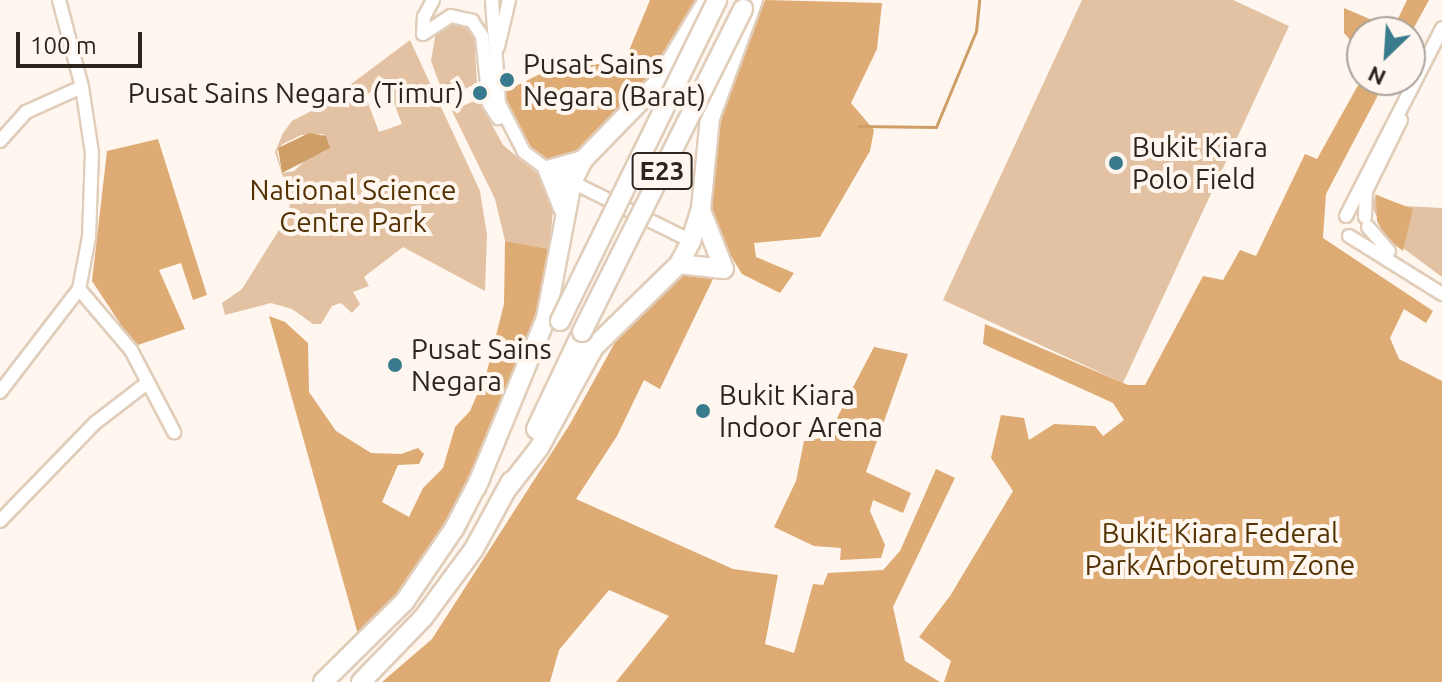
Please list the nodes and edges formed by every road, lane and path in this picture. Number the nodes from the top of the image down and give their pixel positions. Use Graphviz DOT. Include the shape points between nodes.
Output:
graph roads {
  1 [pos="59,0"];
  2 [pos="433,0"];
  3 [pos="492,0"];
  4 [pos="509,0"];
  5 [pos="708,0"];
  6 [pos="717,0"];
  7 [pos="748,3"];
  8 [pos="1442,28"];
  9 [pos="1442,43"];
  10 [pos="494,53"];
  11 [pos="82,87"];
  12 [pos="508,130"];
  13 [pos="0,141"];
  14 [pos="583,160"];
  15 [pos="548,170"];
  16 [pos="572,182"];
  17 [pos="701,209"];
  18 [pos="563,210"];
  19 [pos="1346,216"];
  20 [pos="1366,222"];
  21 [pos="1349,236"];
  22 [pos="691,241"];
  23 [pos="679,264"];
  24 [pos="1442,285"];
  25 [pos="79,289"];
  26 [pos="1442,294"];
  27 [pos="147,383"];
  28 [pos="0,392"];
  29 [pos="174,432"];
  30 [pos="476,488"];
  31 [pos="507,489"];
  32 [pos="0,521"];
  33 [pos="323,682"];
  34 [pos="361,682"];
  1 -- 11 [label="street"];
  2 -- 12 [label="street" via="423,34 451,16 472,21 482,36 489,104"];
  3 -- 10 [label="street"];
  4 -- 10 [label="street"];
  5 -- 14 [label="highway" via="658,83"];
  6 -- 30 [label="highway, E23, bridge"];
  7 -- 17 [label="highway" via="710,118"];
  7 -- 31 [label="highway, E23, bridge"];
  8 -- 19 [label="street"];
  9 -- 20 [label="street" via="1366,191"];
  10 -- 12 [label="street" via="499,103"];
  11 -- 13 [label="street" via="26,112"];
  11 -- 25 [label="street" via="92,153 90,224"];
  12 -- 15 [label="street" via="524,152"];
  14 -- 15 [label="highway"];
  14 -- 16 [label="highway"];
  15 -- 16 [label="street"];
  15 -- 18 [label="highway"];
  16 -- 18 [label="highway"];
  16 -- 22 [label="street"];
  17 -- 22 [label="highway"];
  17 -- 23 [label="highway" via="724,269"];
  18 -- 30 [label="highway" via="546,318"];
  19 -- 20 [label="street" via="1355,213"];
  19 -- 21 [label="street" via="1343,229"];
  20 -- 21 [label="street" via="1362,236"];
  20 -- 24 [label="street" via="1379,245"];
  21 -- 26 [label="street"];
  22 -- 23 [label="highway"];
  23 -- 31 [label="highway" via="594,347 539,448"];
  25 -- 27 [label="street" via="131,350"];
  25 -- 28 [label="street"];
  27 -- 29 [label="street"];
  27 -- 32 [label="street" via="68,449"];
  30 -- 33 [label="highway, E23" via="405,601"];
  31 -- 34 [label="highway, E23" via="474,549 423,618"];
}
